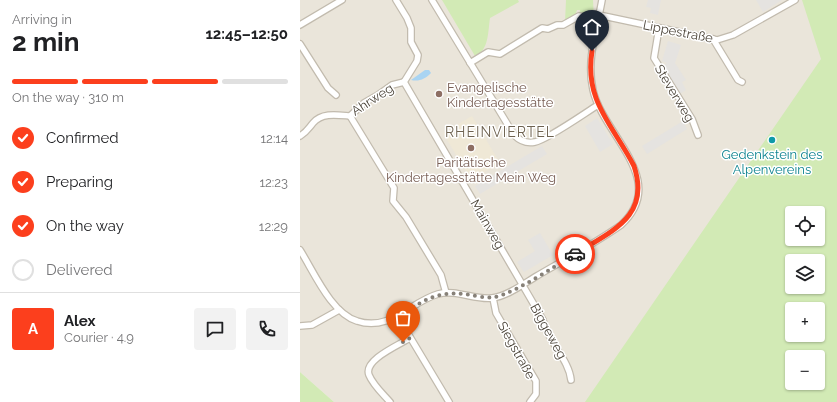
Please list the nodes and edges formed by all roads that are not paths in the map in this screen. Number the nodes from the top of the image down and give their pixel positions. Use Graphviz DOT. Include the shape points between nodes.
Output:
graph roads {
  1 [pos="342,0"];
  2 [pos="396,0"];
  3 [pos="432,0"];
  4 [pos="602,0"];
  5 [pos="795,0"];
  6 [pos="599,15"];
  7 [pos="300,25"];
  8 [pos="660,28"];
  9 [pos="713,39"];
  10 [pos="300,44"];
  11 [pos="470,62"];
  12 [pos="404,82"];
  13 [pos="742,82"];
  14 [pos="336,95"];
  15 [pos="598,105"];
  16 [pos="350,116"];
  17 [pos="698,135"];
  18 [pos="300,136"];
  19 [pos="300,250"];
  20 [pos="523,284"];
  21 [pos="446,293"];
  22 [pos="493,298"];
  23 [pos="339,310"];
  24 [pos="398,317"];
  25 [pos="300,326"];
  26 [pos="410,338"];
  27 [pos="571,380"];
  28 [pos="390,402"];
  29 [pos="449,402"];
  30 [pos="530,402"];
  1 -- 7 [label="street"];
  2 -- 12 [label="street" via="407,18 412,42 418,55"];
  3 -- 11 [label="street"];
  4 -- 6 [label="street"];
  5 -- 9 [label="street, Lippestraße" via="733,36"];
  6 -- 8 [label="street, Lippestraße"];
  6 -- 11 [label="street, Lippestraße" via="592,19 579,16 563,25 542,28 500,54 490,51"];
  6 -- 15 [label="street" via="590,68"];
  8 -- 9 [label="street, Lippestraße"];
  8 -- 17 [label="street, Steverweg" via="654,58 692,119"];
  9 -- 13 [label="street" via="738,80"];
  10 -- 14 [label="street" via="328,88"];
  11 -- 15 [label="street" via="514,135 522,141 539,141"];
  12 -- 16 [label="street, Ahrweg" via="392,85 378,96 364,102"];
  12 -- 20 [label="street, Mainweg"];
  15 -- 20 [label="street" via="634,166 638,185 636,204 628,217 616,228"];
  16 -- 18 [label="street, Ahrweg" via="340,114 320,117 309,131"];
  16 -- 21 [label="street" via="394,188 393,201 406,217 441,276"];
  19 -- 23 [label="street"];
  20 -- 22 [label="street"];
  20 -- 27 [label="street, Biggeweg" via="544,320 545,328 557,350 569,366"];
  21 -- 22 [label="street"];
  21 -- 24 [label="street" via="430,297"];
  22 -- 30 [label="street, Siegstraße" via="496,313 536,381 536,394"];
  23 -- 24 [label="street" via="353,319 368,323"];
  23 -- 25 [label="street" via="312,325"];
  24 -- 26 [label="street"];
  26 -- 28 [label="street" via="376,359 368,368 371,379"];
  26 -- 29 [label="street"];
}
